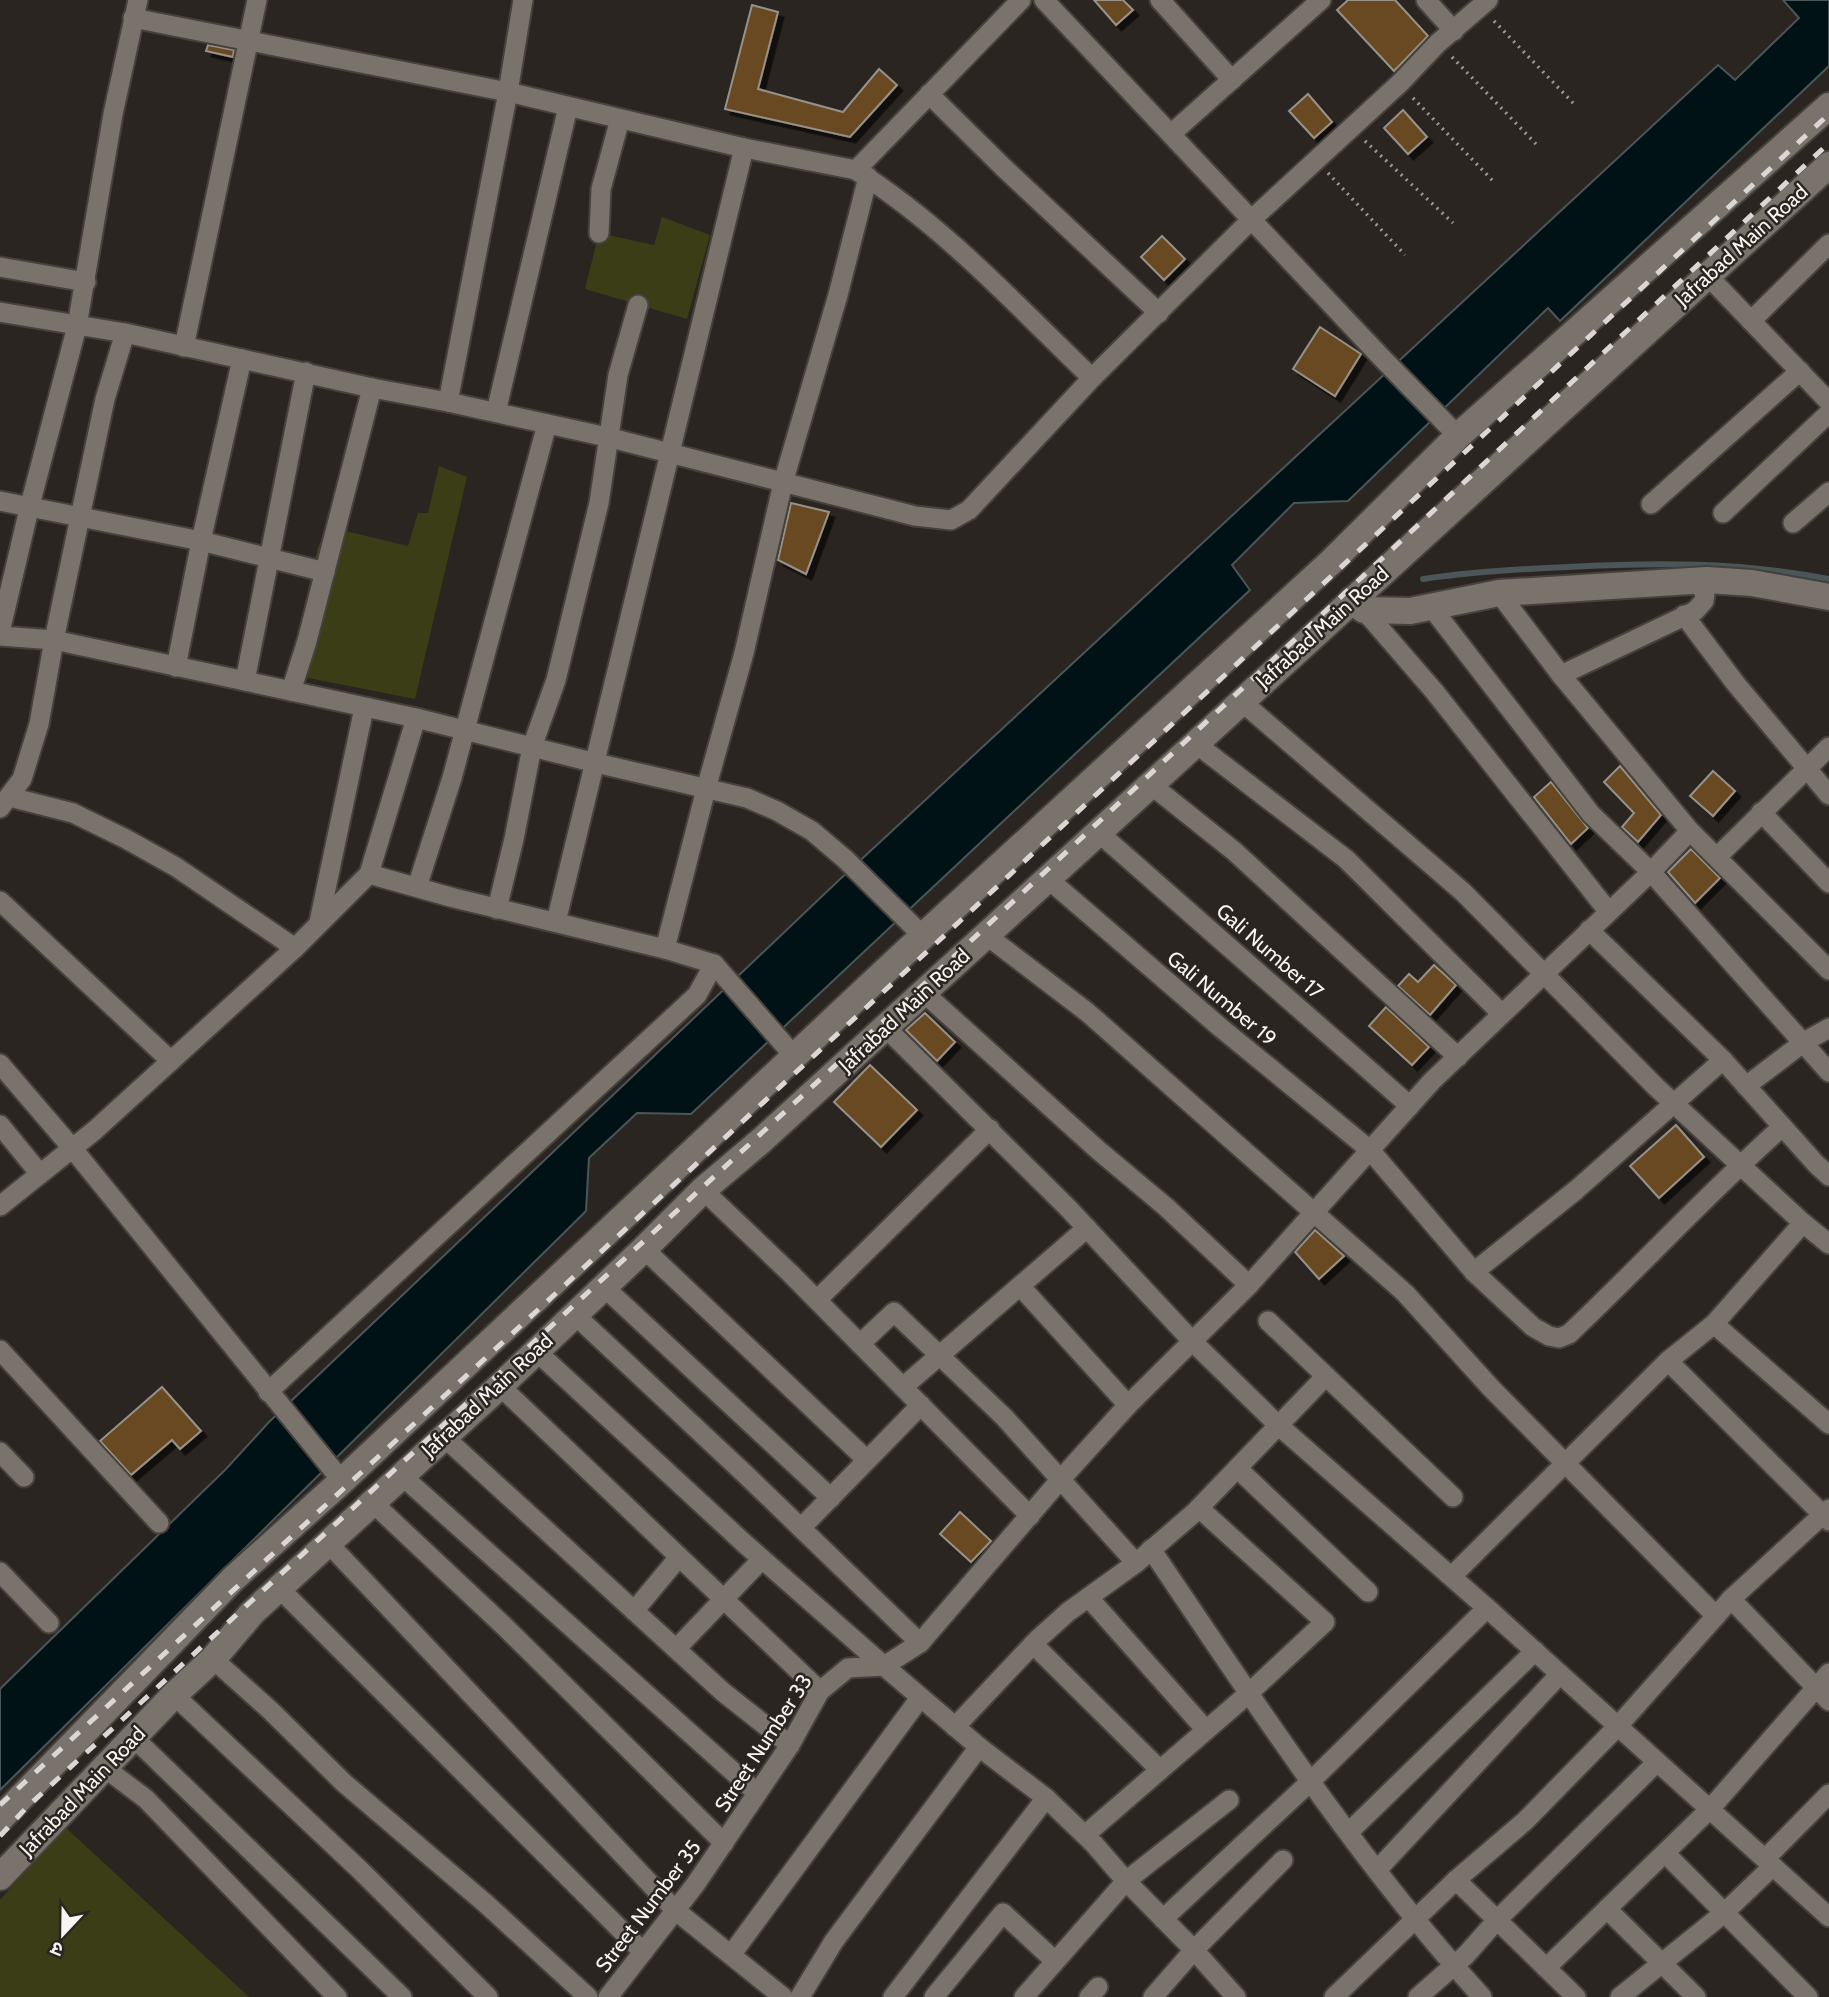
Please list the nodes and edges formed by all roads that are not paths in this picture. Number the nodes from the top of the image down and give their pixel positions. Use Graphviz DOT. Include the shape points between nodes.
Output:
graph roads {
  1 [pos="257,0"];
  2 [pos="523,0"];
  3 [pos="1021,0"];
  4 [pos="1044,0"];
  5 [pos="1160,0"];
  6 [pos="1321,0"];
  7 [pos="1426,0"];
  8 [pos="1484,4"];
  9 [pos="136,9"];
  10 [pos="1446,37"];
  11 [pos="249,39"];
  12 [pos="1232,80"];
  13 [pos="508,92"];
  14 [pos="929,94"];
  15 [pos="1829,106"];
  16 [pos="568,107"];
  17 [pos="620,120"];
  18 [pos="1171,134"];
  19 [pos="744,148"];
  20 [pos="1829,165"];
  21 [pos="862,174"];
  22 [pos="1251,220"];
  23 [pos="599,233"];
  24 [pos="1829,244"];
  25 [pos="0,267"];
  26 [pos="1707,275"];
  27 [pos="86,282"];
  28 [pos="638,305"];
  29 [pos="0,312"];
  30 [pos="1159,313"];
  31 [pos="1751,321"];
  32 [pos="78,326"];
  33 [pos="125,333"];
  34 [pos="184,347"];
  35 [pos="242,359"];
  36 [pos="1800,371"];
  37 [pos="306,372"];
  38 [pos="1092,378"];
  39 [pos="372,388"];
  40 [pos="448,402"];
  41 [pos="1829,402"];
  42 [pos="496,412"];
  43 [pos="1829,413"];
  44 [pos="547,424"];
  45 [pos="1451,429"];
  46 [pos="607,438"];
  47 [pos="669,454"];
  48 [pos="783,483"];
  49 [pos="1829,492"];
  50 [pos="0,501"];
  51 [pos="1651,504"];
  52 [pos="29,509"];
  53 [pos="1723,513"];
  54 [pos="80,518"];
  55 [pos="1793,523"];
  56 [pos="201,541"];
  57 [pos="269,558"];
  58 [pos="325,572"];
  59 [pos="1697,580"];
  60 [pos="1499,593"];
  61 [pos="1829,597"];
  62 [pos="1358,605"];
  63 [pos="1432,608"];
  64 [pos="1684,615"];
  65 [pos="0,634"];
  66 [pos="54,640"];
  67 [pos="176,667"];
  68 [pos="1561,675"];
  69 [pos="245,681"];
  70 [pos="291,691"];
  71 [pos="1241,701"];
  72 [pos="364,708"];
  73 [pos="416,718"];
  74 [pos="464,730"];
  75 [pos="1195,743"];
  76 [pos="532,747"];
  77 [pos="1829,747"];
  78 [pos="596,763"];
  79 [pos="1806,769"];
  80 [pos="1150,784"];
  81 [pos="706,789"];
  82 [pos="1829,795"];
  83 [pos="5,802"];
  84 [pos="1760,813"];
  85 [pos="1690,831"];
  86 [pos="1098,832"];
  87 [pos="1717,856"];
  88 [pos="1651,872"];
  89 [pos="369,874"];
  90 [pos="1047,878"];
  91 [pos="1829,883"];
  92 [pos="417,887"];
  93 [pos="0,901"];
  94 [pos="497,909"];
  95 [pos="1608,911"];
  96 [pos="319,922"];
  97 [pos="556,922"];
  98 [pos="1589,930"];
  99 [pos="917,931"];
  100 [pos="986,935"];
  101 [pos="295,948"];
  102 [pos="666,949"];
  103 [pos="714,964"];
  104 [pos="1829,970"];
  105 [pos="1543,974"];
  106 [pos="923,992"];
  107 [pos="1502,1014"];
  108 [pos="885,1027"];
  109 [pos="1829,1028"];
  110 [pos="1804,1042"];
  111 [pos="794,1056"];
  112 [pos="1458,1057"];
  113 [pos="1723,1060"];
  114 [pos="171,1061"];
  115 [pos="0,1064"];
  116 [pos="1829,1072"];
  117 [pos="1746,1086"];
  118 [pos="1675,1104"];
  119 [pos="1410,1106"];
  120 [pos="0,1125"];
  121 [pos="1782,1127"];
  122 [pos="990,1129"];
  123 [pos="74,1149"];
  124 [pos="1370,1150"];
  125 [pos="1739,1165"];
  126 [pos="40,1174"];
  127 [pos="1829,1175"];
  128 [pos="702,1189"];
  129 [pos="2,1200"];
  130 [pos="1313,1213"];
  131 [pos="1803,1223"];
  132 [pos="1087,1228"];
  133 [pos="1829,1244"];
  134 [pos="644,1249"];
  135 [pos="1474,1272"];
  136 [pos="1249,1285"];
  137 [pos="603,1286"];
  138 [pos="1020,1286"];
  139 [pos="817,1300"];
  140 [pos="575,1314"];
  141 [pos="1268,1321"];
  142 [pos="1714,1324"];
  143 [pos="1193,1342"];
  144 [pos="860,1343"];
  145 [pos="0,1350"];
  146 [pos="535,1350"];
  147 [pos="939,1355"];
  148 [pos="1668,1361"];
  149 [pos="1326,1376"];
  150 [pos="500,1386"];
  151 [pos="903,1387"];
  152 [pos="268,1392"];
  153 [pos="920,1405"];
  154 [pos="1128,1405"];
  155 [pos="1829,1424"];
  156 [pos="1278,1425"];
  157 [pos="443,1436"];
  158 [pos="0,1452"];
  159 [pos="867,1460"];
  160 [pos="1566,1462"];
  161 [pos="1238,1469"];
  162 [pos="401,1475"];
  163 [pos="24,1477"];
  164 [pos="1060,1480"];
  165 [pos="342,1481"];
  166 [pos="1453,1496"];
  167 [pos="831,1498"];
  168 [pos="372,1502"];
  169 [pos="1199,1508"];
  170 [pos="1827,1515"];
  171 [pos="1030,1516"];
  172 [pos="159,1524"];
  173 [pos="802,1528"];
  174 [pos="328,1543"];
  175 [pos="1151,1549"];
  176 [pos="679,1557"];
  177 [pos="762,1559"];
  178 [pos="1136,1563"];
  179 [pos="0,1572"];
  180 [pos="1452,1576"];
  181 [pos="279,1588"];
  182 [pos="1368,1592"];
  183 [pos="1089,1598"];
  184 [pos="723,1599"];
  185 [pos="1731,1600"];
  186 [pos="1487,1608"];
  187 [pos="634,1611"];
  188 [pos="1716,1616"];
  189 [pos="49,1623"];
  190 [pos="920,1643"];
  191 [pos="1033,1644"];
  192 [pos="676,1649"];
  193 [pos="1535,1651"];
  194 [pos="213,1659"];
  195 [pos="884,1667"];
  196 [pos="1829,1673"];
  197 [pos="1560,1674"];
  198 [pos="820,1691"];
  199 [pos="1248,1694"];
  200 [pos="1822,1694"];
  201 [pos="174,1695"];
  202 [pos="920,1698"];
  203 [pos="1618,1726"];
  204 [pos="955,1727"];
  205 [pos="1206,1730"];
  206 [pos="133,1737"];
  207 [pos="790,1745"];
  208 [pos="979,1747"];
  209 [pos="1657,1762"];
  210 [pos="50,1768"];
  211 [pos="105,1768"];
  212 [pos="1160,1770"];
  213 [pos="1310,1782"];
  214 [pos="757,1793"];
  215 [pos="1829,1794"];
  216 [pos="77,1797"];
  217 [pos="1046,1798"];
  218 [pos="1229,1800"];
  219 [pos="1710,1809"];
  220 [pos="0,1819"];
  221 [pos="1349,1832"];
  222 [pos="1085,1835"];
  223 [pos="724,1843"];
  224 [pos="1665,1853"];
  225 [pos="1283,1860"];
  226 [pos="1769,1863"];
  227 [pos="1377,1869"];
  228 [pos="0,1877"];
  229 [pos="1456,1880"];
  230 [pos="1126,1881"];
  231 [pos="1607,1909"];
  232 [pos="675,1910"];
  233 [pos="1724,1913"];
  234 [pos="1829,1917"];
  235 [pos="1163,1919"];
  236 [pos="1416,1919"];
  237 [pos="1496,1921"];
  238 [pos="1194,1950"];
  239 [pos="643,1952"];
  240 [pos="731,1955"];
  241 [pos="1055,1961"];
  242 [pos="1662,1963"];
  243 [pos="1454,1966"];
  244 [pos="1546,1968"];
  245 [pos="1570,1995"];
  246 [pos="337,1997"];
  247 [pos="402,1997"];
  248 [pos="488,1997"];
  249 [pos="588,1997"];
  250 [pos="608,1997"];
  251 [pos="783,1997"];
  252 [pos="800,1997"];
  253 [pos="893,1997"];
  254 [pos="934,1997"];
  255 [pos="1024,1997"];
  256 [pos="1153,1997"];
  257 [pos="1236,1997"];
  258 [pos="1334,1997"];
  259 [pos="1418,1997"];
  260 [pos="1482,1997"];
  261 [pos="1620,1997"];
  262 [pos="1696,1997"];
  263 [pos="1808,1997"];
  1 -- 11 [label="street"];
  2 -- 13 [label="street"];
  3 -- 14 [label="street"];
  4 -- 18 [label="street"];
  5 -- 12 [label="street"];
  6 -- 12 [label="street"];
  7 -- 10 [label="street"];
  8 -- 10 [label="street"];
  9 -- 11 [label="street"];
  9 -- 27 [label="street"];
  10 -- 22 [label="street"];
  11 -- 13 [label="street"];
  11 -- 34 [label="street"];
  12 -- 18 [label="street"];
  13 -- 16 [label="street"];
  13 -- 40 [label="street"];
  14 -- 21 [label="street"];
  14 -- 30 [label="street"];
  15 -- 45 [label="main road, Jafrabad Main Road"];
  16 -- 17 [label="street"];
  16 -- 42 [label="street"];
  17 -- 19 [label="street"];
  17 -- 23 [label="street" via="601,189"];
  18 -- 22 [label="street"];
  19 -- 21 [label="street"];
  19 -- 47 [label="street"];
  20 -- 26 [label="main road, Jafrabad Main Road"];
  21 -- 38 [label="street" via="894,194 955,247"];
  21 -- 48 [label="street" via="838,295"];
  22 -- 30 [label="street"];
  22 -- 45 [label="street"];
  24 -- 31 [label="street"];
  25 -- 27 [label="street"];
  26 -- 31 [label="street"];
  26 -- 62 [label="main road, Jafrabad Main Road"];
  27 -- 32 [label="street"];
  28 -- 46 [label="street" via="618,375"];
  29 -- 32 [label="street"];
  30 -- 38 [label="street"];
  31 -- 36 [label="street"];
  32 -- 33 [label="street"];
  32 -- 52 [label="street"];
  33 -- 34 [label="street"];
  33 -- 54 [label="street" via="105,399"];
  34 -- 35 [label="street"];
  35 -- 37 [label="street"];
  35 -- 56 [label="street"];
  36 -- 41 [label="street"];
  36 -- 51 [label="street"];
  37 -- 39 [label="street"];
  37 -- 57 [label="street"];
  38 -- 48 [label="street" via="969,510 951,520 915,516"];
  39 -- 40 [label="street"];
  39 -- 58 [label="street"];
  40 -- 42 [label="street"];
  42 -- 44 [label="street"];
  43 -- 53 [label="street"];
  44 -- 46 [label="street"];
  44 -- 74 [label="street"];
  45 -- 99 [label="main road, Jafrabad Main Road" via="1332,561"];
  46 -- 47 [label="street"];
  46 -- 76 [label="street" via="599,503 580,586 556,680"];
  47 -- 48 [label="street"];
  47 -- 78 [label="street"];
  48 -- 81 [label="street" via="744,653"];
  49 -- 55 [label="street"];
  50 -- 52 [label="street"];
  52 -- 54 [label="street"];
  52 -- 65 [label="street"];
  54 -- 56 [label="street"];
  54 -- 66 [label="street"];
  56 -- 57 [label="street"];
  56 -- 67 [label="street"];
  57 -- 58 [label="street"];
  57 -- 69 [label="street"];
  58 -- 70 [label="street"];
  59 -- 60 [label="main road"];
  59 -- 61 [label="main road" via="1752,583"];
  59 -- 64 [label="street" via="1704,601"];
  60 -- 63 [label="main road"];
  60 -- 68 [label="street"];
  62 -- 63 [label="main road" via="1393,612"];
  62 -- 71 [label="main road, Jafrabad Main Road"];
  62 -- 95 [label="street" via="1434,691"];
  63 -- 88 [label="street" via="1591,814"];
  64 -- 68 [label="street"];
  64 -- 79 [label="street"];
  65 -- 66 [label="street"];
  66 -- 67 [label="street"];
  66 -- 83 [label="street" via="39,724 22,779"];
  67 -- 69 [label="street"];
  68 -- 85 [label="street"];
  69 -- 70 [label="street"];
  70 -- 72 [label="street"];
  71 -- 75 [label="main road, Jafrabad Main Road"];
  71 -- 105 [label="street" via="1463,892"];
  72 -- 73 [label="street"];
  72 -- 96 [label="street"];
  73 -- 74 [label="street"];
  73 -- 89 [label="street"];
  74 -- 76 [label="street"];
  74 -- 92 [label="street"];
  75 -- 80 [label="main road, Jafrabad Main Road"];
  75 -- 107 [label="street" via="1346,859"];
  76 -- 78 [label="street"];
  76 -- 94 [label="street"];
  77 -- 79 [label="street"];
  78 -- 81 [label="street"];
  78 -- 97 [label="street"];
  79 -- 82 [label="street"];
  79 -- 84 [label="street"];
  80 -- 86 [label="main road, Jafrabad Main Road"];
  80 -- 112 [label="street" via="1234,851"];
  81 -- 99 [label="street" via="747,798 812,831"];
  81 -- 102 [label="street"];
  83 -- 101 [label="street" via="73,813 126,839 176,867"];
  84 -- 87 [label="street"];
  84 -- 91 [label="street"];
  85 -- 87 [label="street"];
  85 -- 88 [label="street"];
  86 -- 90 [label="main road, Jafrabad Main Road"];
  86 -- 119 [label="street, Gali Number 17"];
  87 -- 104 [label="street"];
  88 -- 95 [label="street"];
  88 -- 110 [label="street"];
  89 -- 92 [label="street"];
  89 -- 96 [label="street"];
  90 -- 100 [label="main road, Jafrabad Main Road"];
  90 -- 124 [label="street, Gali Number 19"];
  92 -- 94 [label="street"];
  93 -- 114 [label="street"];
  94 -- 97 [label="street"];
  95 -- 98 [label="street"];
  96 -- 101 [label="street"];
  97 -- 102 [label="street"];
  98 -- 105 [label="street"];
  98 -- 113 [label="street"];
  99 -- 111 [label="main road, Jafrabad Main Road"];
  100 -- 106 [label="main road, Jafrabad Main Road"];
  100 -- 130 [label="street" via="1087,1012"];
  101 -- 114 [label="street"];
  102 -- 103 [label="street"];
  103 -- 111 [label="street"];
  103 -- 152 [label="street" via="697,995"];
  105 -- 107 [label="street"];
  105 -- 118 [label="street"];
  106 -- 108 [label="main road, Jafrabad Main Road"];
  106 -- 136 [label="street"];
  107 -- 112 [label="street"];
  108 -- 122 [label="street"];
  108 -- 128 [label="main road, Jafrabad Main Road"];
  109 -- 110 [label="street"];
  110 -- 116 [label="street"];
  110 -- 117 [label="street"];
  111 -- 165 [label="main road, Jafrabad Main Road"];
  112 -- 119 [label="street"];
  113 -- 117 [label="street"];
  113 -- 118 [label="street"];
  114 -- 123 [label="street"];
  115 -- 123 [label="street"];
  117 -- 121 [label="street"];
  118 -- 125 [label="street"];
  118 -- 135 [label="street"];
  119 -- 124 [label="street"];
  120 -- 126 [label="street"];
  121 -- 125 [label="street, Gali Number 19"];
  121 -- 127 [label="street"];
  122 -- 132 [label="street"];
  122 -- 139 [label="street"];
  123 -- 126 [label="street"];
  123 -- 152 [label="street"];
  124 -- 130 [label="street"];
  124 -- 135 [label="street, Gali Number 19"];
  125 -- 131 [label="street"];
  125 -- 135 [label="street, Gali Number 19" via="1569,1334 1559,1338 1541,1333"];
  126 -- 129 [label="street"];
  128 -- 134 [label="main road, Jafrabad Main Road"];
  128 -- 139 [label="street"];
  130 -- 136 [label="street"];
  130 -- 160 [label="street" via="1405,1293"];
  131 -- 133 [label="street"];
  131 -- 142 [label="street"];
  132 -- 138 [label="street"];
  132 -- 143 [label="street"];
  134 -- 137 [label="main road, Jafrabad Main Road"];
  134 -- 159 [label="street"];
  136 -- 143 [label="street"];
  137 -- 140 [label="main road, Jafrabad Main Road"];
  137 -- 167 [label="street"];
  138 -- 147 [label="street"];
  138 -- 154 [label="street"];
  139 -- 144 [label="street"];
  140 -- 146 [label="main road, Jafrabad Main Road"];
  140 -- 173 [label="street"];
  141 -- 149 [label="street"];
  142 -- 148 [label="street"];
  142 -- 155 [label="street"];
  143 -- 154 [label="street"];
  143 -- 156 [label="street"];
  144 -- 147 [label="street" via="894,1312"];
  144 -- 151 [label="street"];
  145 -- 172 [label="street"];
  146 -- 150 [label="main road, Jafrabad Main Road"];
  146 -- 177 [label="street"];
  147 -- 151 [label="street"];
  147 -- 164 [label="street" via="1004,1417"];
  148 -- 160 [label="street"];
  148 -- 170 [label="street"];
  149 -- 156 [label="street"];
  149 -- 166 [label="street"];
  150 -- 157 [label="main road, Jafrabad Main Road"];
  150 -- 176 [label="street"];
  151 -- 153 [label="street"];
  152 -- 165 [label="street"];
  153 -- 159 [label="street"];
  153 -- 171 [label="street"];
  154 -- 164 [label="street"];
  156 -- 161 [label="street"];
  156 -- 180 [label="street"];
  157 -- 162 [label="main road, Jafrabad Main Road"];
  157 -- 187 [label="street"];
  158 -- 163 [label="street"];
  159 -- 167 [label="street"];
  160 -- 180 [label="street"];
  160 -- 188 [label="street"];
  161 -- 169 [label="street"];
  161 -- 182 [label="street"];
  162 -- 168 [label="main road, Jafrabad Main Road"];
  162 -- 214 [label="street"];
  164 -- 171 [label="street"];
  164 -- 178 [label="street"];
  165 -- 210 [label="main road, Jafrabad Main Road" via="233,1579"];
  167 -- 173 [label="street"];
  168 -- 174 [label="main road, Jafrabad Main Road"];
  168 -- 223 [label="street"];
  169 -- 175 [label="street"];
  169 -- 199 [label="street" via="1325,1622"];
  170 -- 185 [label="street"];
  171 -- 190 [label="street"];
  173 -- 190 [label="street"];
  174 -- 181 [label="main road, Jafrabad Main Road"];
  174 -- 232 [label="street"];
  175 -- 178 [label="street"];
  175 -- 199 [label="street"];
  176 -- 184 [label="street"];
  176 -- 187 [label="street"];
  177 -- 184 [label="street"];
  177 -- 195 [label="street"];
  178 -- 183 [label="street"];
  179 -- 189 [label="street"];
  180 -- 186 [label="street"];
  181 -- 194 [label="main road, Jafrabad Main Road"];
  181 -- 239 [label="street"];
  183 -- 191 [label="street"];
  183 -- 205 [label="street"];
  184 -- 192 [label="street"];
  184 -- 198 [label="street"];
  185 -- 188 [label="street"];
  185 -- 200 [label="street"];
  186 -- 193 [label="street"];
  186 -- 213 [label="street"];
  187 -- 192 [label="street"];
  188 -- 203 [label="street"];
  190 -- 195 [label="street"];
  191 -- 204 [label="street"];
  191 -- 212 [label="street"];
  192 -- 207 [label="street"];
  193 -- 197 [label="street"];
  193 -- 221 [label="street"];
  194 -- 201 [label="main road, Jafrabad Main Road"];
  194 -- 249 [label="street" via="344,1783"];
  195 -- 198 [label="street, Street Number 33" via="848,1668"];
  195 -- 202 [label="street"];
  196 -- 200 [label="street"];
  197 -- 203 [label="street"];
  197 -- 227 [label="street"];
  198 -- 207 [label="street, Street Number 33"];
  199 -- 205 [label="street"];
  199 -- 213 [label="street"];
  200 -- 219 [label="street"];
  201 -- 206 [label="main road, Jafrabad Main Road"];
  201 -- 248 [label="street"];
  202 -- 204 [label="street"];
  202 -- 240 [label="street"];
  203 -- 209 [label="street"];
  203 -- 229 [label="street" via="1525,1821"];
  204 -- 208 [label="street"];
  205 -- 212 [label="street"];
  206 -- 211 [label="main road, Jafrabad Main Road"];
  206 -- 247 [label="street"];
  207 -- 214 [label="street, Street Number 33"];
  208 -- 217 [label="street"];
  208 -- 252 [label="street" via="834,1941"];
  209 -- 219 [label="street"];
  209 -- 237 [label="street"];
  210 -- 216 [label="main road"];
  210 -- 220 [label="main road, Jafrabad Main Road"];
  211 -- 216 [label="main road, Jafrabad Main Road"];
  211 -- 246 [label="street" via="146,1799"];
  212 -- 222 [label="street"];
  213 -- 221 [label="street"];
  213 -- 235 [label="street"];
  214 -- 223 [label="street, Street Number 33"];
  215 -- 226 [label="street"];
  216 -- 228 [label="main road, Jafrabad Main Road"];
  217 -- 222 [label="street"];
  217 -- 253 [label="street"];
  218 -- 230 [label="street"];
  219 -- 224 [label="street"];
  219 -- 226 [label="street"];
  221 -- 227 [label="street"];
  222 -- 230 [label="street"];
  223 -- 232 [label="street, Street Number 35"];
  224 -- 231 [label="street"];
  224 -- 233 [label="street"];
  225 -- 238 [label="street"];
  226 -- 233 [label="street"];
  226 -- 234 [label="street"];
  227 -- 236 [label="street"];
  229 -- 236 [label="street"];
  229 -- 237 [label="street"];
  230 -- 235 [label="street"];
  230 -- 241 [label="street"];
  231 -- 242 [label="street"];
  231 -- 244 [label="street"];
  232 -- 239 [label="street, Street Number 35"];
  232 -- 240 [label="street"];
  233 -- 242 [label="street"];
  233 -- 263 [label="street"];
  235 -- 238 [label="street"];
  236 -- 243 [label="street"];
  236 -- 258 [label="street"];
  237 -- 243 [label="street"];
  237 -- 244 [label="street"];
  238 -- 256 [label="street"];
  238 -- 257 [label="street"];
  239 -- 250 [label="street, Street Number 35"];
  240 -- 251 [label="street"];
  241 -- 254 [label="street" via="1003,1913"];
  241 -- 255 [label="street"];
  242 -- 261 [label="street"];
  242 -- 262 [label="street"];
  243 -- 259 [label="street"];
  243 -- 260 [label="street"];
  244 -- 245 [label="street"];
}
